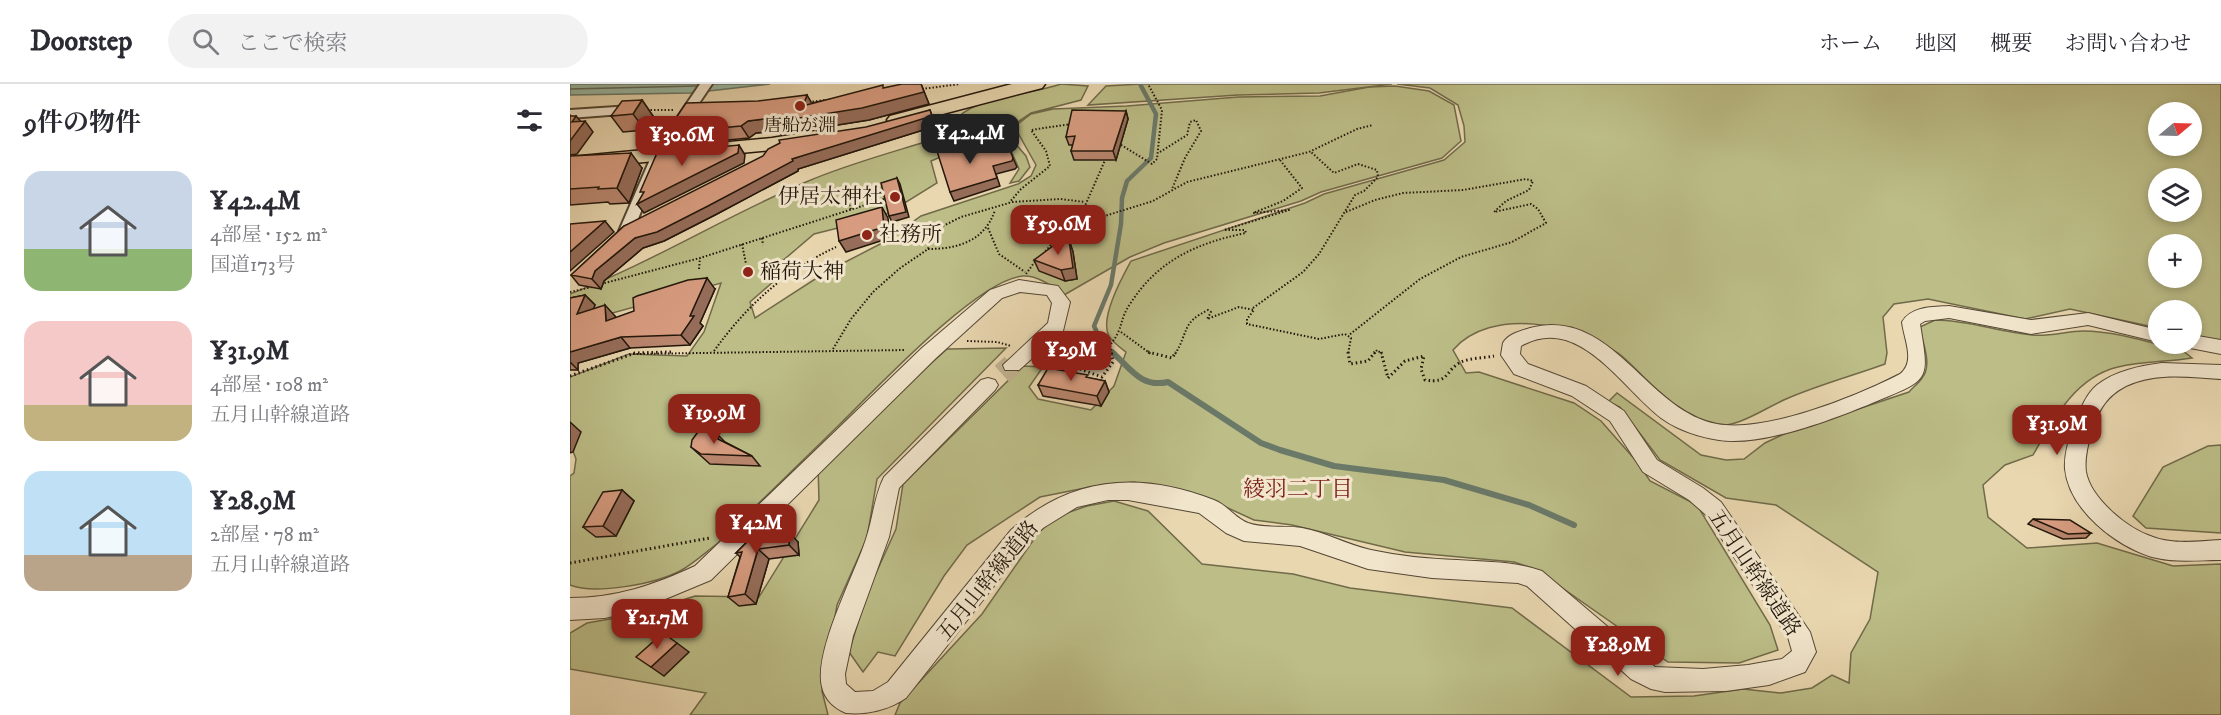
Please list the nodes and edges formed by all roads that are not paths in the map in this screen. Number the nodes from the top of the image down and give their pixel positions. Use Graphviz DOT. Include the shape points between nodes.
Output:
graph roads {
  1 [pos="706,84"];
  2 [pos="1035,84"];
  3 [pos="631,110"];
  4 [pos="570,114"];
  5 [pos="881,125"];
  6 [pos="837,133"];
  7 [pos="658,155"];
  8 [pos="570,163"];
  9 [pos="646,221"];
  10 [pos="2148,334"];
  11 [pos="2202,343"];
  12 [pos="2221,346"];
  13 [pos="2221,372"];
  14 [pos="2221,550"];
  15 [pos="570,609"];
  1 -- 7 [label="street"];
  2 -- 5 [label="highway"];
  3 -- 4 [label="street"];
  6 -- 7 [label="highway" via="767,153"];
  7 -- 8 [label="highway"];
  7 -- 9 [label="street" via="622,235"];
  10 -- 15 [label="street, 五月山幹線道路" via="2088,319 2031,327 1949,312 1921,315 1911,322 1917,364 1909,379 1874,396 1751,433 1714,432 1672,416 1614,360 1575,337 1550,332 1523,334 1512,343 1510,355 1521,369 1579,391 1617,416 1650,466 1713,508 1798,632 1804,652 1797,663 1781,671 1689,682 1653,679 1534,578 1518,573 1405,567 1347,554 1302,537 1238,529 1201,505 1160,495 1107,491 1066,501 1039,517 897,690 867,705 843,699 833,686 836,652 879,535 883,499 891,483 999,376 1058,326 1061,302 1052,290 1022,280 996,294 929,353 703,573 662,593"];
  11 -- 12 [label="street"];
  13 -- 14 [label="street" via="2150,370 2105,390 2092,401 2076,462 2076,477 2091,502 2137,541 2167,550"];
}
